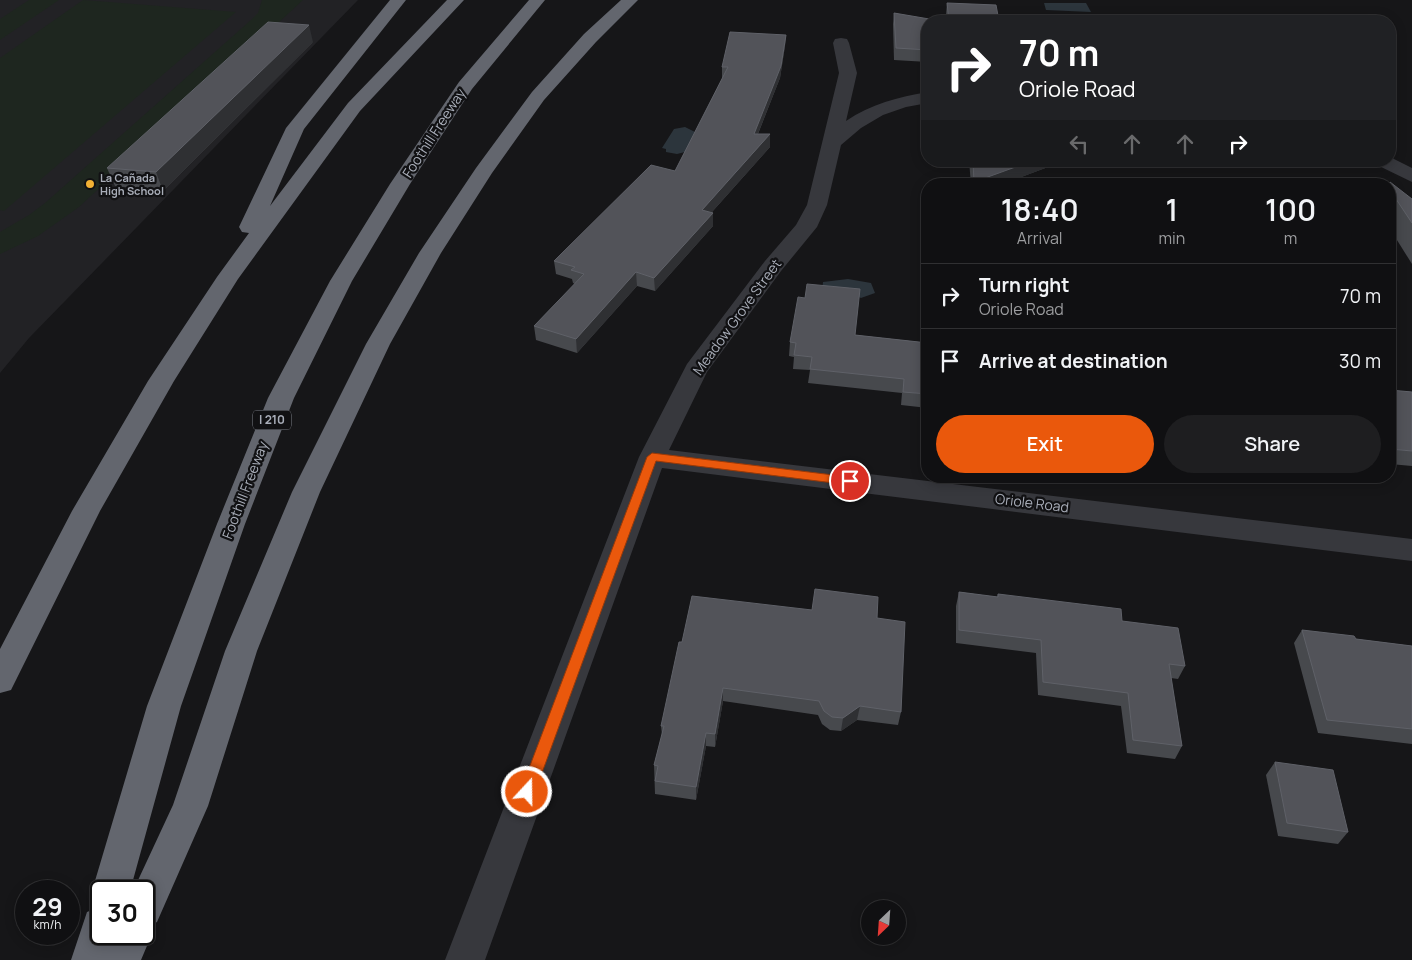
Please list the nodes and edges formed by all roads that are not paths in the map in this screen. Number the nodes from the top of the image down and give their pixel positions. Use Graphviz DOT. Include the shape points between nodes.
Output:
graph roads {
  1 [pos="398,0"];
  2 [pos="456,0"];
  3 [pos="537,0"];
  4 [pos="630,0"];
  5 [pos="841,43"];
  6 [pos="921,99"];
  7 [pos="833,142"];
  8 [pos="1395,167"];
  9 [pos="1412,176"];
  10 [pos="228,277"];
  11 [pos="652,457"];
  12 [pos="1412,550"];
  13 [pos="0,680"];
  14 [pos="114,880"];
  15 [pos="155,884"];
  16 [pos="95,945"];
  17 [pos="128,945"];
  18 [pos="91,960"];
  19 [pos="121,960"];
  20 [pos="465,960"];
  1 -- 10 [label="highway" via="295,128"];
  2 -- 10 [label="highway" via="354,107"];
  3 -- 14 [label="highway, Foothill Freeway / I 210" via="465,86 400,184 341,281 281,398 164,706"];
  4 -- 15 [label="highway" via="590,38 538,96 430,253 378,344 306,492 242,651 190,806"];
  5 -- 7 [label="street, Meadow Grove Street" via="848,73"];
  6 -- 7 [label="street" via="864,116"];
  7 -- 11 [label="street, Meadow Grove Street" via="817,205 806,226 696,370"];
  8 -- 9 [label="street"];
  10 -- 13 [label="highway" via="161,381 86,511"];
  11 -- 12 [label="street, Oriole Road"];
  11 -- 20 [label="street, Meadow Grove Street"];
  16 -- 18 [label="highway"];
  17 -- 19 [label="highway"];
}
